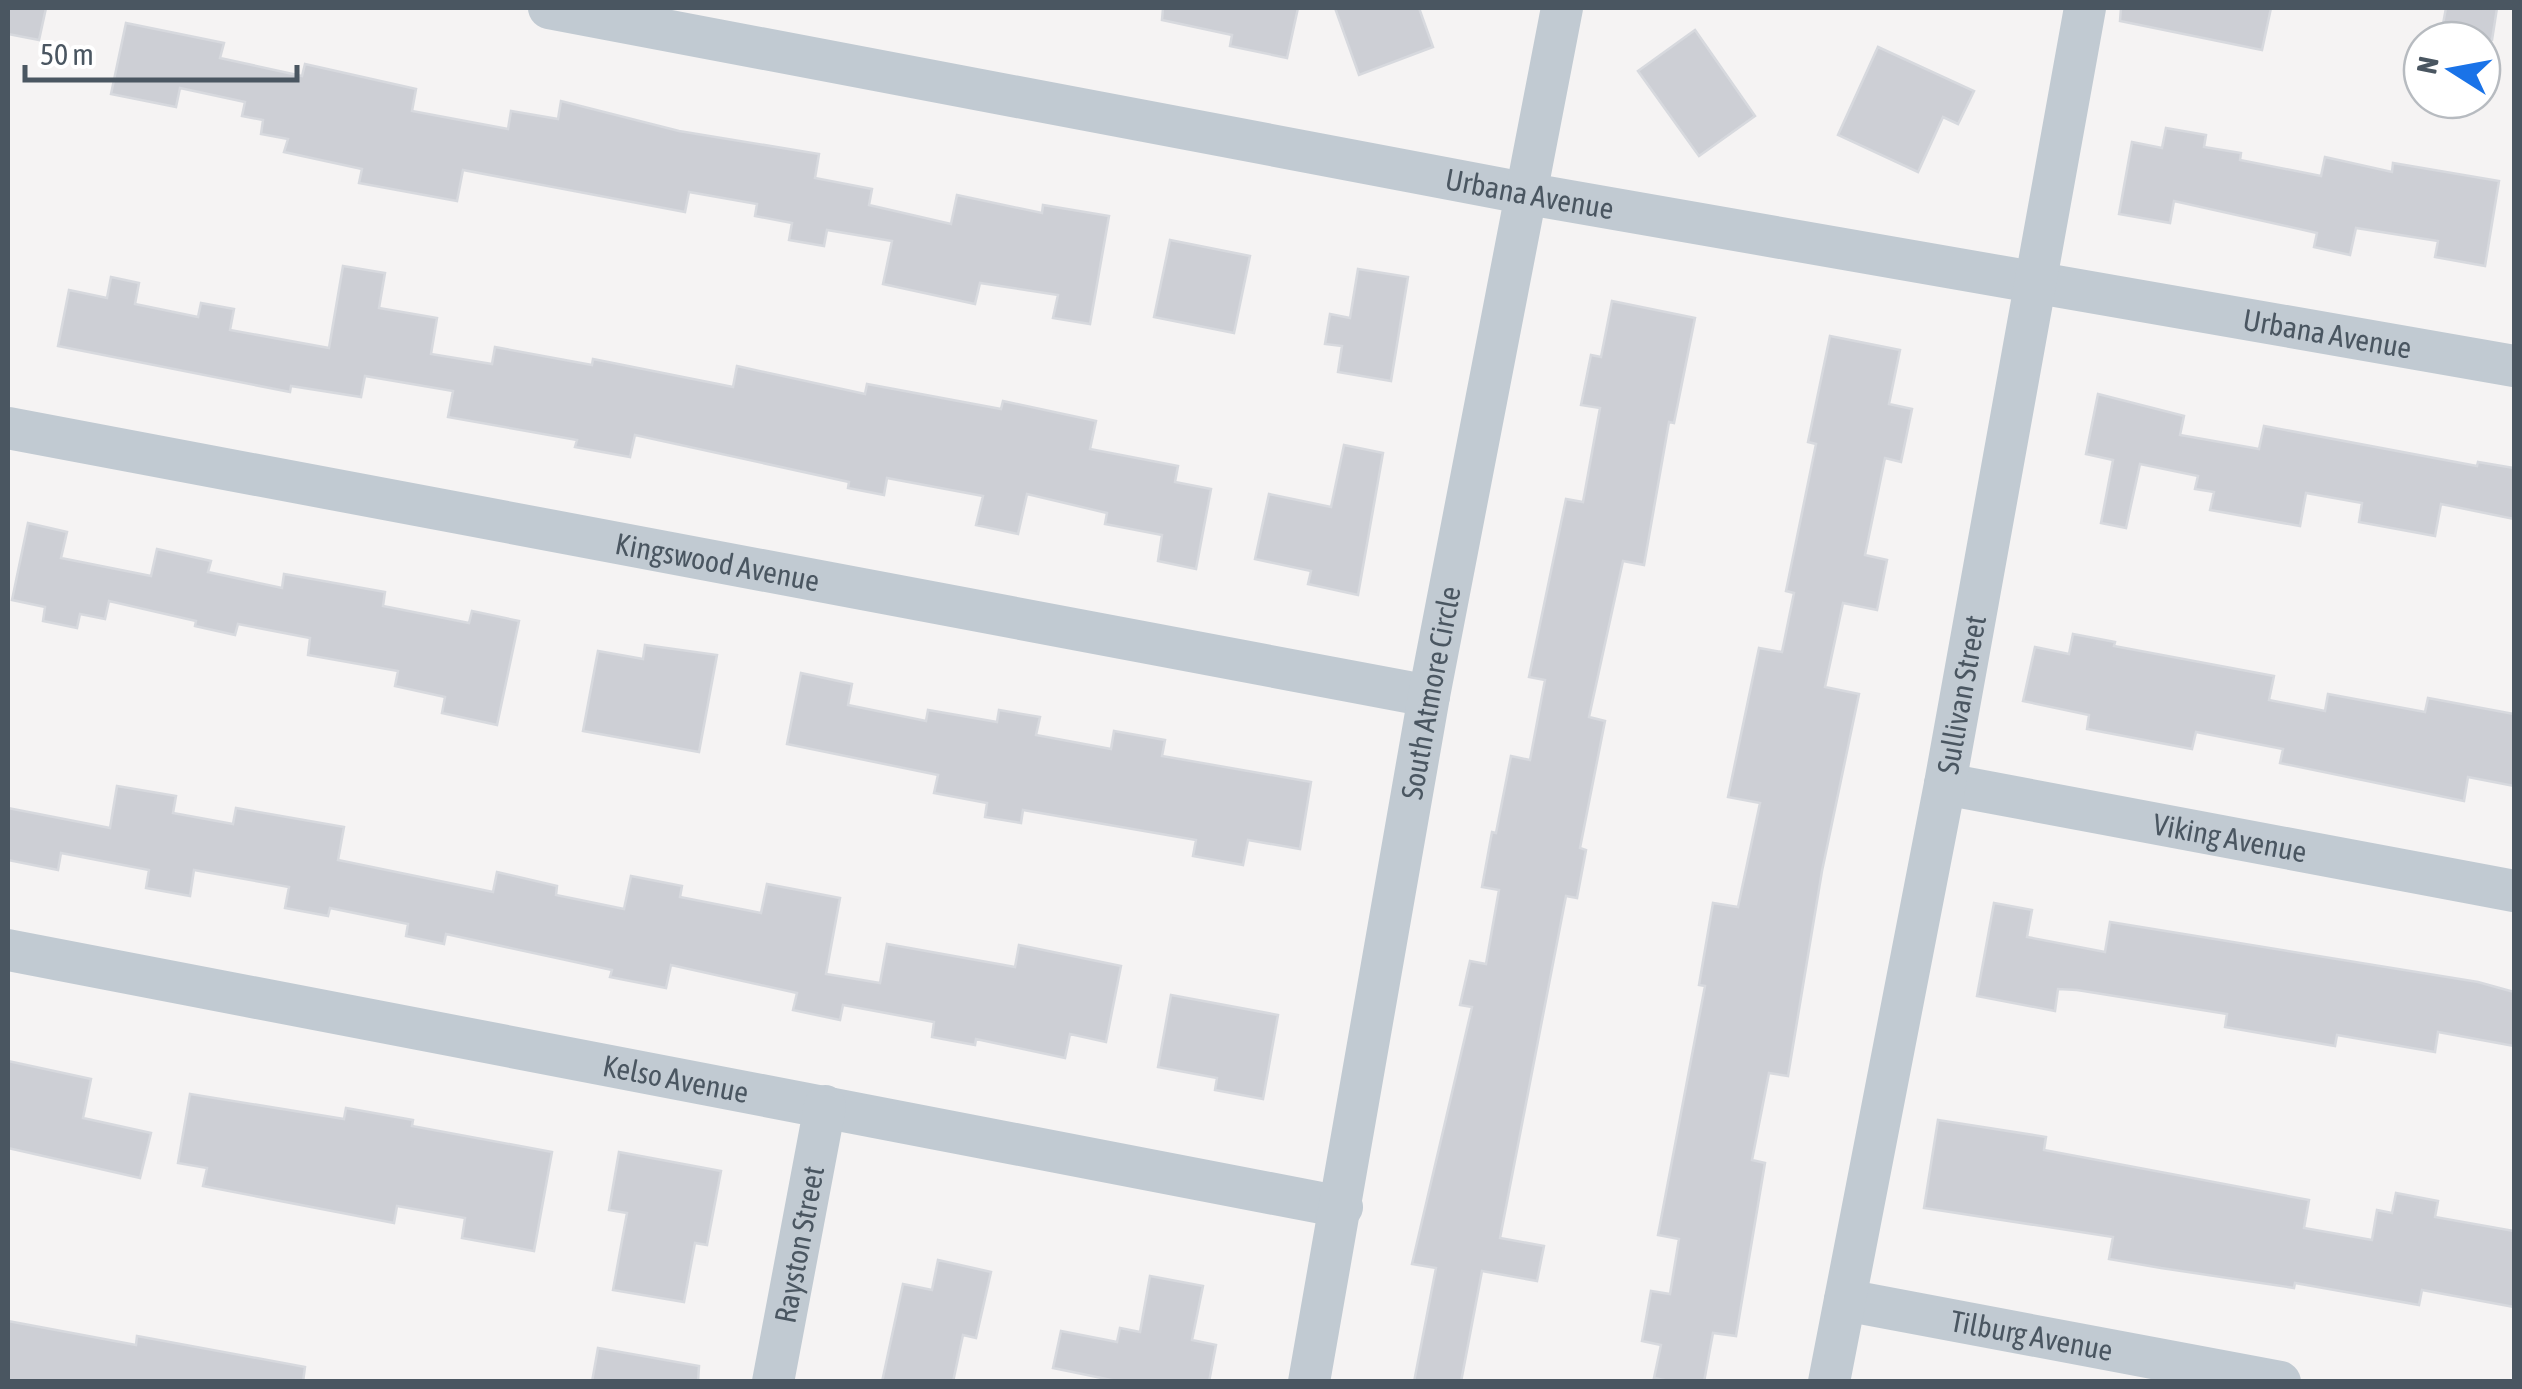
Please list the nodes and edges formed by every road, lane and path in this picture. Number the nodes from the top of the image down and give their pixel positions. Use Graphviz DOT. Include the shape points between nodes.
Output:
graph roads {
  1 [pos="548,8"];
  2 [pos="1562,8"];
  3 [pos="2085,8"];
  4 [pos="1528,194"];
  5 [pos="2033,282"];
  6 [pos="2514,366"];
  7 [pos="8,428"];
  8 [pos="1429,696"];
  9 [pos="1945,784"];
  10 [pos="2514,891"];
  11 [pos="8,950"];
  12 [pos="826,1106"];
  13 [pos="1342,1207"];
  14 [pos="1844,1300"];
  15 [pos="773,1382"];
  16 [pos="1308,1382"];
  17 [pos="1829,1382"];
  18 [pos="2280,1382"];
  1 -- 4 [label="street, Urbana Avenue"];
  2 -- 4 [label="street, South Atmore Circle"];
  3 -- 5 [label="street, Sullivan Street"];
  4 -- 5 [label="street, Urbana Avenue"];
  4 -- 8 [label="street, South Atmore Circle"];
  5 -- 6 [label="street, Urbana Avenue"];
  5 -- 9 [label="street, Sullivan Street"];
  7 -- 8 [label="street, Kingswood Avenue"];
  8 -- 13 [label="street, South Atmore Circle"];
  9 -- 10 [label="street, Viking Avenue"];
  9 -- 14 [label="street, Sullivan Street"];
  11 -- 12 [label="street, Kelso Avenue"];
  12 -- 13 [label="street, Kelso Avenue"];
  12 -- 15 [label="street, Rayston Street"];
  13 -- 16 [label="street, South Atmore Circle"];
  14 -- 17 [label="street, Sullivan Street"];
  14 -- 18 [label="street, Tilburg Avenue"];
}
